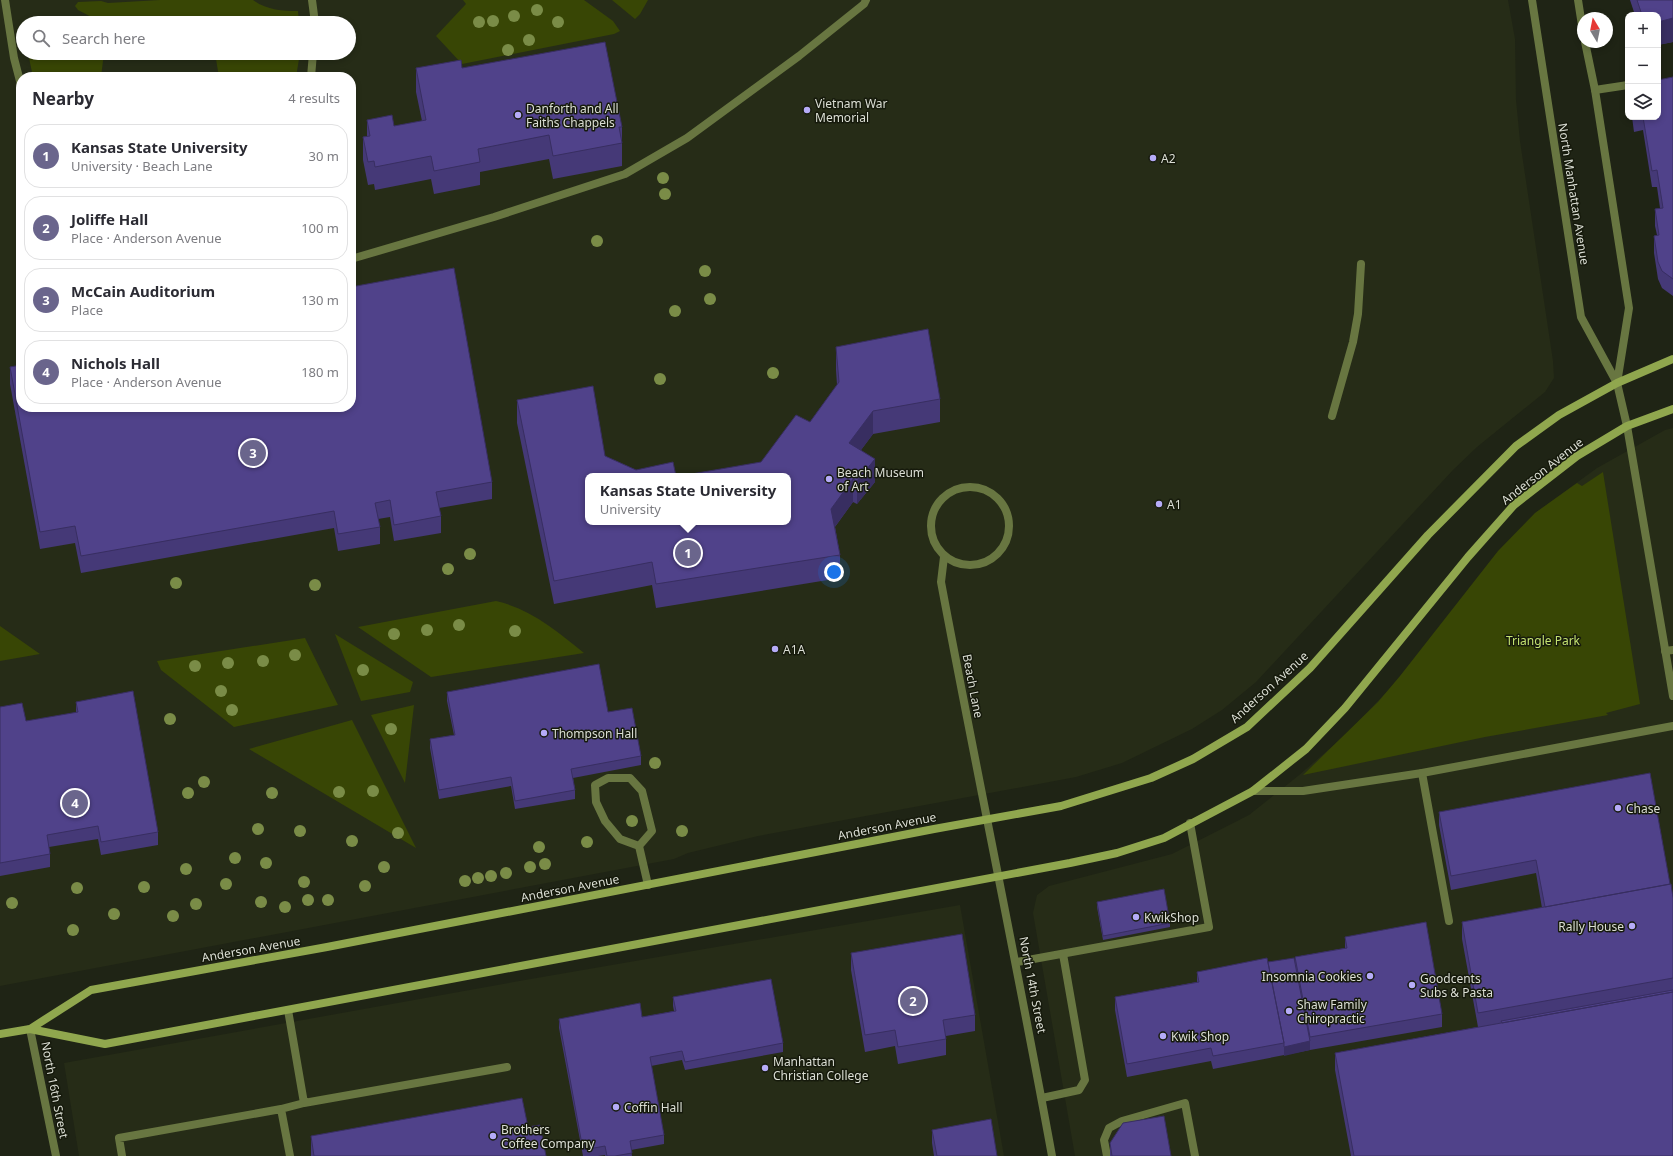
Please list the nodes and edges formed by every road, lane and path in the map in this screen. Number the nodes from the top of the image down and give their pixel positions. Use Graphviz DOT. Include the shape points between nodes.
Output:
graph roads {
  1 [pos="6,0"];
  2 [pos="312,0"];
  3 [pos="866,0"];
  4 [pos="1532,0"];
  5 [pos="1578,0"];
  6 [pos="1580,12"];
  7 [pos="314,16"];
  8 [pos="1586,48"];
  9 [pos="313,60"];
  10 [pos="18,72"];
  11 [pos="312,72"];
  12 [pos="1625,85"];
  13 [pos="1595,90"];
  14 [pos="356,258"];
  15 [pos="1361,264"];
  16 [pos="1673,359"];
  17 [pos="1617,383"];
  18 [pos="1673,409"];
  19 [pos="1332,416"];
  20 [pos="1626,426"];
  21 [pos="944,557"];
  22 [pos="1669,651"];
  23 [pos="1673,696"];
  24 [pos="1673,726"];
  25 [pos="1422,773"];
  26 [pos="1253,791"];
  27 [pos="986,819"];
  28 [pos="1190,823"];
  29 [pos="639,846"];
  30 [pos="999,876"];
  31 [pos="648,885"];
  32 [pos="1449,921"];
  33 [pos="1063,954"];
  34 [pos="1016,962"];
  35 [pos="288,1010"];
  36 [pos="30,1029"];
  37 [pos="0,1034"];
  38 [pos="508,1067"];
  39 [pos="1042,1098"];
  40 [pos="304,1104"];
  41 [pos="282,1110"];
  42 [pos="56,1156"];
  43 [pos="122,1156"];
  44 [pos="290,1156"];
  45 [pos="1052,1156"];
  46 [pos="1107,1156"];
  47 [pos="1195,1156"];
  1 -- 10 [label="street"];
  2 -- 7 [label="street"];
  3 -- 14 [label="street" via="799,56 687,138 625,174 494,217"];
  4 -- 17 [label="street, North Manhattan Avenue" via="1581,317"];
  5 -- 6 [label="street"];
  8 -- 13 [label="street, North Manhattan Avenue"];
  9 -- 11 [label="street"];
  12 -- 13 [label="street"];
  13 -- 17 [label="street, North Manhattan Avenue" via="1629,308"];
  15 -- 19 [label="street" via="1358,314 1353,342"];
  16 -- 17 [label="main road, Anderson Avenue"];
  17 -- 20 [label="street, North Manhattan Avenue"];
  17 -- 27 [label="main road, Anderson Avenue" via="1559,415 1516,446 1428,535 1310,668 1246,727 1193,759 1151,778 1061,806"];
  18 -- 20 [label="main road, Anderson Avenue"];
  20 -- 22 [label="street, North Manhattan Avenue"];
  20 -- 26 [label="main road, Anderson Avenue" via="1577,456 1514,504 1345,708 1306,749"];
  21 -- 21 [label="street" via="960,565 978,566 995,558 1006,545 1010,528 1008,512 998,498 983,489 967,487 950,492 938,503 931,518 932,540"];
  21 -- 27 [label="street, Beach Lane" via="941,582"];
  22 -- 23 [label="street, North Manhattan Avenue"];
  24 -- 25 [label="street, Anderson Avenue"];
  25 -- 26 [label="street, Anderson Avenue" via="1302,791"];
  25 -- 32 [label="street"];
  26 -- 28 [label="main road, Anderson Avenue"];
  27 -- 30 [label="street, North 14th Street"];
  27 -- 31 [label="main road, Anderson Avenue"];
  28 -- 30 [label="main road, Anderson Avenue" via="1164,838 1117,853"];
  28 -- 33 [label="street" via="1209,927"];
  29 -- 29 [label="street" via="652,831 642,791 630,778 608,778 596,785 596,802 605,821 620,839"];
  29 -- 31 [label="street"];
  30 -- 34 [label="street, North 14th Street"];
  30 -- 35 [label="main road, Anderson Avenue"];
  31 -- 36 [label="main road, Anderson Avenue" via="91,990"];
  33 -- 34 [label="street"];
  33 -- 39 [label="street" via="1085,1080 1079,1090"];
  34 -- 39 [label="street, North 14th Street"];
  35 -- 36 [label="main road, Anderson Avenue" via="105,1044"];
  35 -- 40 [label="street"];
  36 -- 37 [label="main road, Anderson Avenue"];
  36 -- 42 [label="street, North 16th Street"];
  38 -- 40 [label="street"];
  39 -- 45 [label="street, North 14th Street"];
  40 -- 41 [label="street"];
  41 -- 43 [label="street" via="119,1138"];
  41 -- 44 [label="street"];
  46 -- 47 [label="street" via="1104,1140 1109,1128 1122,1121 1185,1103"];
}
